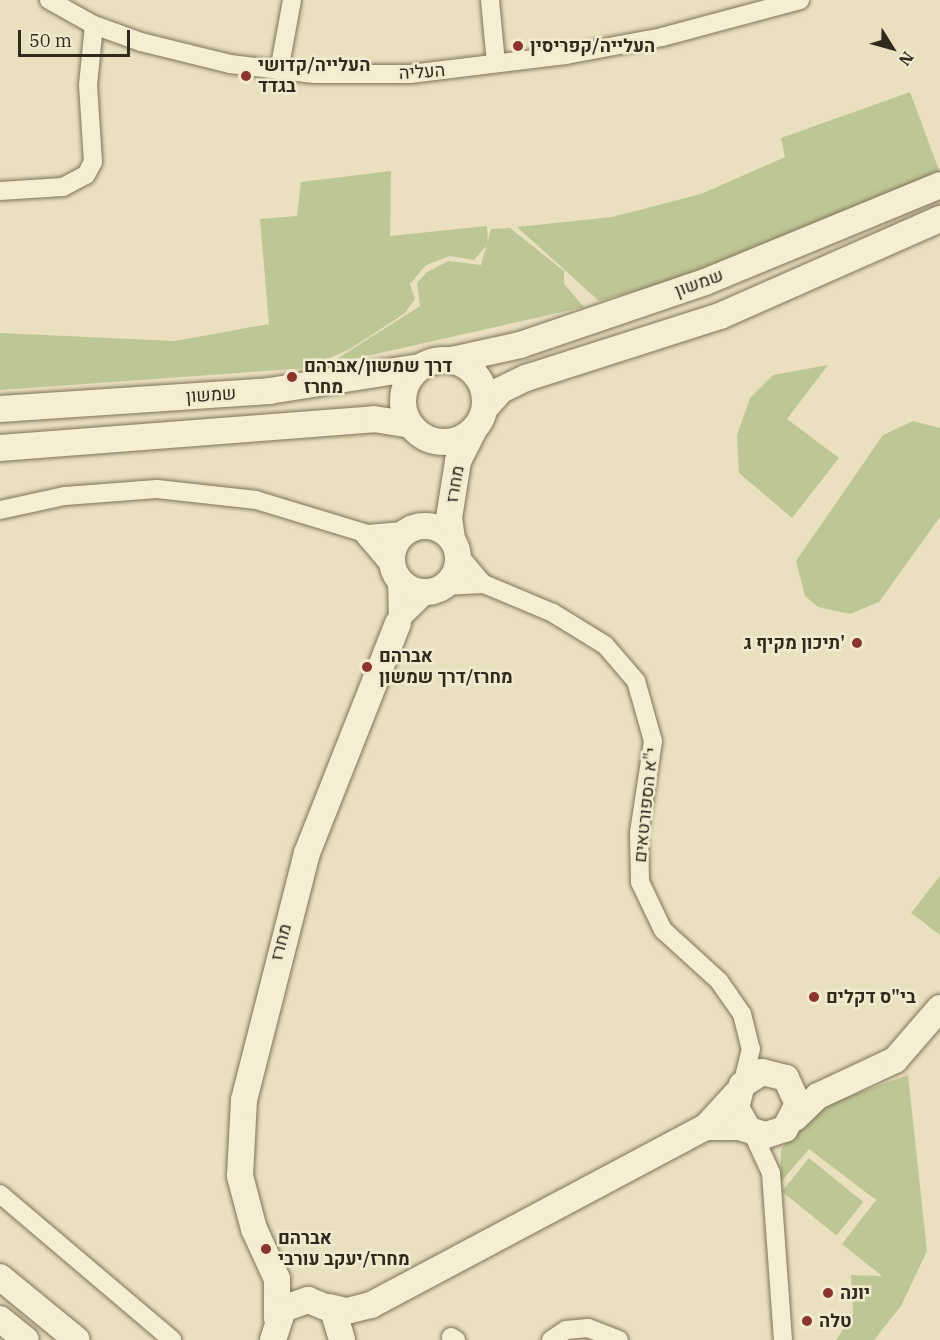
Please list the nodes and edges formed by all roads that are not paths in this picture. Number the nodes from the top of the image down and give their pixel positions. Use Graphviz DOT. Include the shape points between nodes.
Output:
graph roads {
  1 [pos="49,0"];
  2 [pos="292,0"];
  3 [pos="490,0"];
  4 [pos="800,0"];
  5 [pos="94,25"];
  6 [pos="496,63"];
  7 [pos="279,70"];
  8 [pos="940,185"];
  9 [pos="0,191"];
  10 [pos="940,219"];
  11 [pos="452,360"];
  12 [pos="421,367"];
  13 [pos="485,408"];
  14 [pos="0,409"];
  15 [pos="418,431"];
  16 [pos="473,431"];
  17 [pos="0,448"];
  18 [pos="0,510"];
  19 [pos="410,529"];
  20 [pos="363,534"];
  21 [pos="455,547"];
  22 [pos="395,573"];
  23 [pos="484,584"];
  24 [pos="436,589"];
  25 [pos="398,623"];
  26 [pos="936,1022"];
  27 [pos="750,1040"];
  28 [pos="786,1079"];
  29 [pos="740,1089"];
  30 [pos="830,1090"];
  31 [pos="792,1122"];
  32 [pos="706,1127"];
  33 [pos="750,1130"];
  34 [pos="771,1173"];
  35 [pos="0,1194"];
  36 [pos="274,1270"];
  37 [pos="0,1277"];
  38 [pos="321,1303"];
  39 [pos="371,1305"];
  40 [pos="0,1319"];
  41 [pos="272,1331"];
  42 [pos="26,1340"];
  43 [pos="77,1340"];
  44 [pos="172,1340"];
  45 [pos="342,1340"];
  46 [pos="551,1340"];
  47 [pos="619,1340"];
  48 [pos="783,1340"];
  1 -- 5 [label="street, העליה"];
  2 -- 7 [label="street"];
  3 -- 6 [label="street"];
  4 -- 6 [label="street, העליה" via="662,37"];
  5 -- 7 [label="street, העליה" via="188,55"];
  5 -- 9 [label="street" via="88,85 93,162 87,175 63,187"];
  6 -- 7 [label="street, העליה" via="410,74"];
  8 -- 11 [label="main road, שמשון" via="705,282 520,345"];
  10 -- 13 [label="main road, שמשון" via="720,316 514,383"];
  11 -- 12 [label="main road"];
  11 -- 13 [label="main road" via="478,378"];
  12 -- 14 [label="main road, שמשון" via="269,391"];
  12 -- 15 [label="main road" via="404,394"];
  13 -- 16 [label="main road"];
  15 -- 16 [label="main road" via="450,442"];
  15 -- 17 [label="main road" via="374,419"];
  15 -- 19 [label="main road, מחרז" via="439,460 441,486 431,510"];
  16 -- 21 [label="main road, מחרז" via="458,461 449,518"];
  18 -- 20 [label="street" via="65,496 158,489 256,500"];
  19 -- 20 [label="street"];
  19 -- 21 [label="main road" via="435,527"];
  19 -- 22 [label="main road" via="393,548"];
  20 -- 22 [label="street"];
  21 -- 23 [label="street" via="467,571"];
  21 -- 24 [label="main road" via="454,574"];
  22 -- 24 [label="main road" via="409,588"];
  22 -- 25 [label="street, מחרז"];
  23 -- 24 [label="street"];
  23 -- 27 [label="street, י\"א הספורטאים" via="582,628 636,681 654,741 638,850 645,898 676,945 732,997"];
  24 -- 25 [label="street, מחרז"];
  25 -- 36 [label="main road, מחרז" via="307,853 244,1100 239,1144 243,1193"];
  26 -- 30 [label="main road" via="884,1067"];
  27 -- 28 [label="street"];
  27 -- 29 [label="street"];
  28 -- 29 [label="main road" via="762,1072"];
  28 -- 30 [label="main road"];
  28 -- 31 [label="main road" via="798,1099"];
  29 -- 32 [label="main road"];
  29 -- 33 [label="main road" via="737,1113"];
  30 -- 31 [label="main road"];
  31 -- 33 [label="main road" via="771,1135"];
  31 -- 34 [label="street"];
  32 -- 33 [label="main road"];
  32 -- 39 [label="main road"];
  33 -- 34 [label="street"];
  34 -- 48 [label="street"];
  35 -- 44 [label="street"];
  36 -- 38 [label="main road, מחרז" via="294,1291"];
  36 -- 41 [label="main road, מחרז" via="280,1298"];
  37 -- 43 [label="main road"];
  38 -- 39 [label="main road" via="347,1311"];
  38 -- 41 [label="main road" via="292,1303"];
  38 -- 45 [label="main road" via="341,1325"];
  39 -- 45 [label="main road"];
  40 -- 42 [label="main road"];
  46 -- 47 [label="street" via="566,1330 588,1328"];
}
